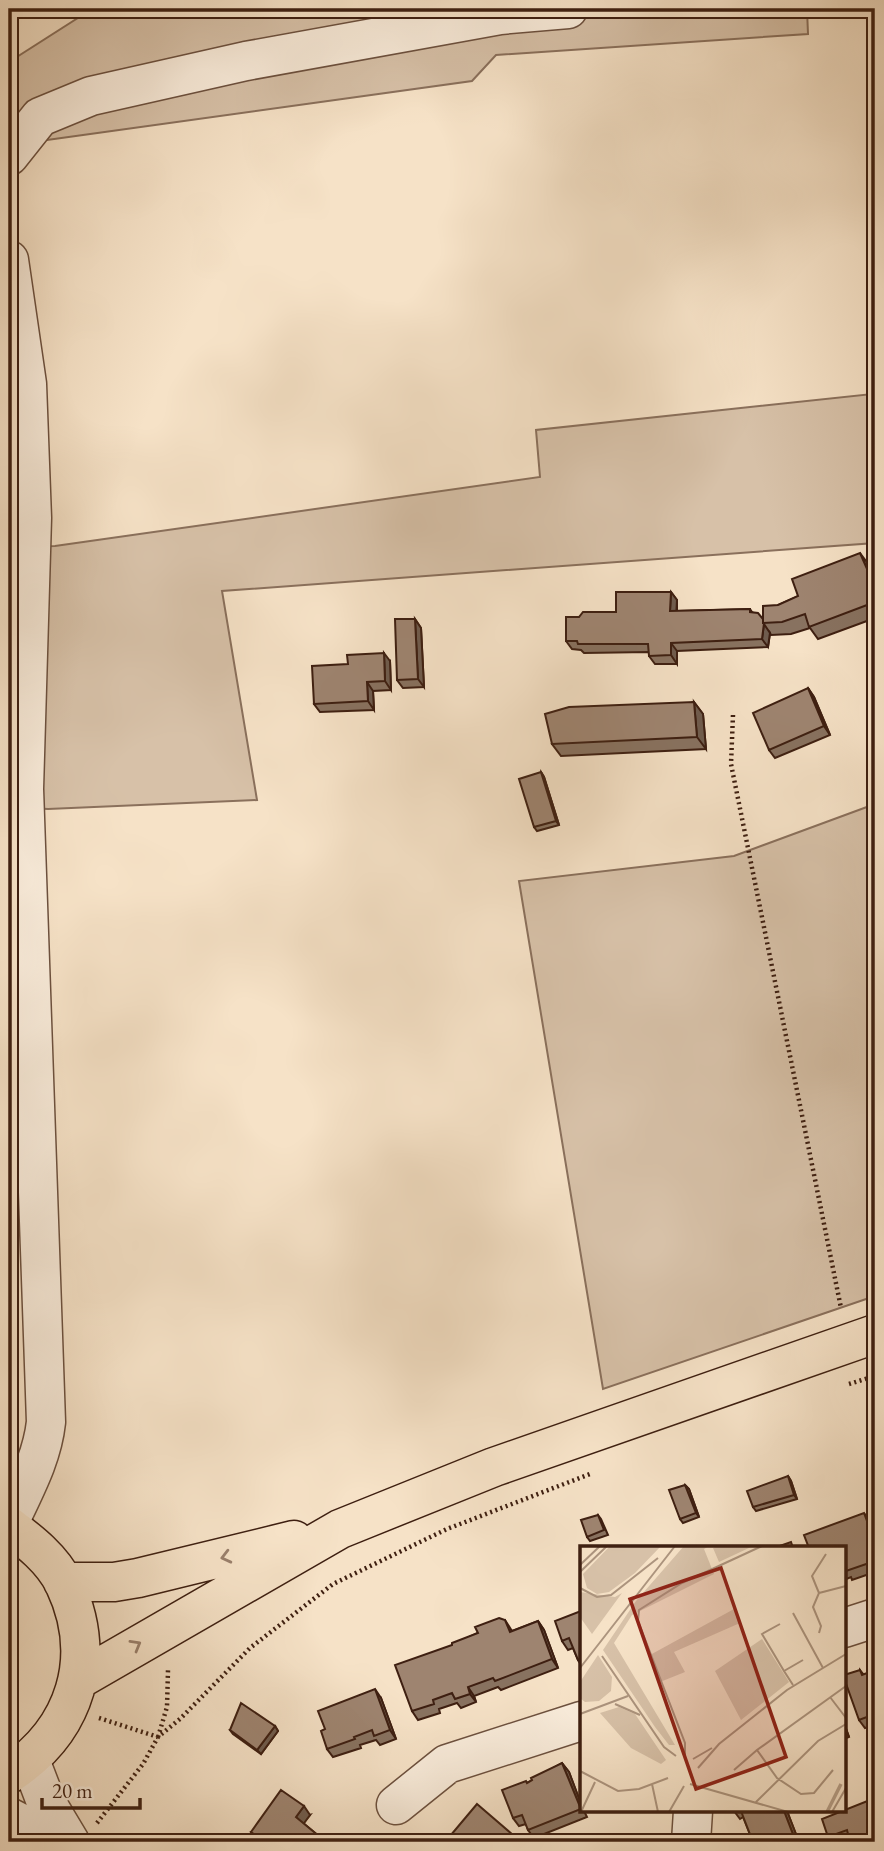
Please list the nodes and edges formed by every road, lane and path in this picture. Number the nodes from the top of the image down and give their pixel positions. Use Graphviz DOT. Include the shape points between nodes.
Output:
graph roads {
  1 [pos="568,9"];
  2 [pos="9,156"];
  3 [pos="9,260"];
  4 [pos="733,715"];
  5 [pos="862,1338"];
  6 [pos="875,1376"];
  7 [pos="849,1384"];
  8 [pos="601,1471"];
  9 [pos="9,1524"];
  10 [pos="340,1529"];
  11 [pos="63,1582"];
  12 [pos="875,1618"];
  13 [pos="846,1627"];
  14 [pos="74,1694"];
  15 [pos="580,1721"];
  16 [pos="158,1737"];
  17 [pos="20,1767"];
  18 [pos="396,1805"];
  19 [pos="693,1812"];
  20 [pos="9,1817"];
  21 [pos="72,1839"];
  22 [pos="691,1842"];
  1 -- 2 [label="street" via="500,15 246,61 90,96 40,117"];
  3 -- 9 [label="street" via="27,384 32,505 23,789 46,1422 44,1444"];
  4 -- 5 [label="path" via="731,764"];
  5 -- 10 [label="main road" via="494,1467"];
  6 -- 7 [label="path"];
  8 -- 16 [label="path" via="447,1529 333,1584 250,1648"];
  9 -- 11 [label="main road" via="39,1550"];
  10 -- 11 [label="main road, one-way" via="138,1578"];
  14 -- 10 [label="main road, one-way"];
  11 -- 14 [label="main road" via="79,1629"];
  12 -- 13 [label="street"];
  14 -- 16 [label="path"];
  14 -- 17 [label="main road" via="53,1736"];
  15 -- 18 [label="street" via="447,1764"];
  16 -- 21 [label="path" via="143,1764"];
  17 -- 21 [label="street"];
  19 -- 22 [label="street"];
  20 -- 21 [label="street"];
}
